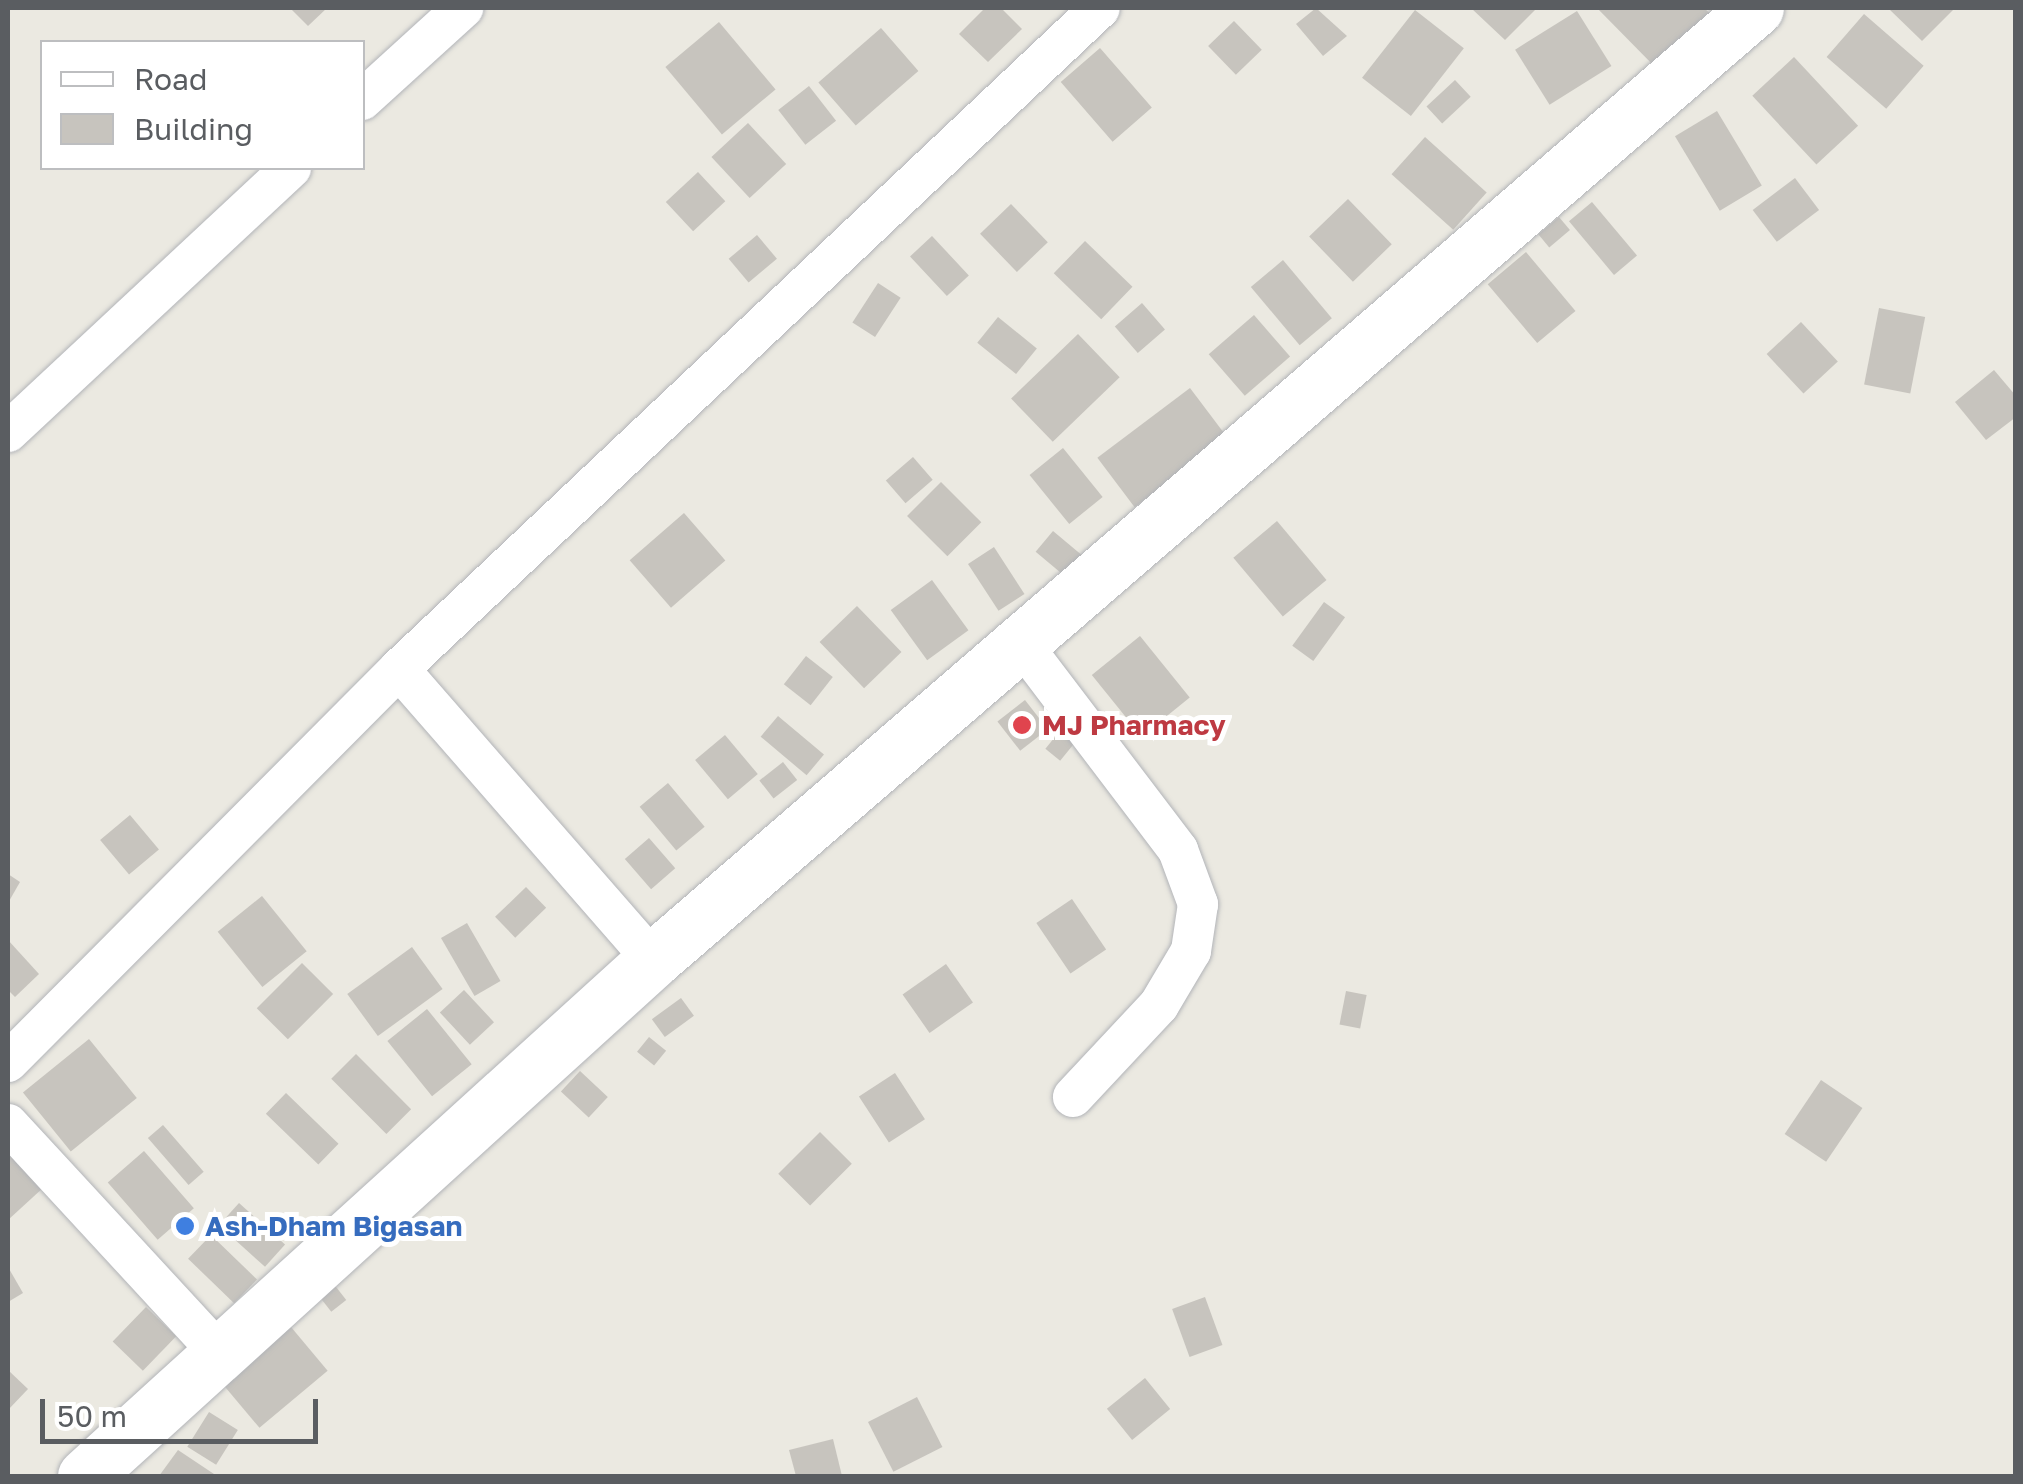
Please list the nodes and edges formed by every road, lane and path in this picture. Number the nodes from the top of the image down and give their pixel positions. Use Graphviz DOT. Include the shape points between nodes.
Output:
graph roads {
  1 [pos="463,8"];
  2 [pos="1100,8"];
  3 [pos="1756,8"];
  4 [pos="365,97"];
  5 [pos="290,170"];
  6 [pos="8,432"];
  7 [pos="1024,648"];
  8 [pos="399,668"];
  9 [pos="653,960"];
  10 [pos="8,1062"];
  11 [pos="1073,1098"];
  12 [pos="8,1124"];
  13 [pos="220,1354"];
  14 [pos="85,1476"];
  1 -- 4 [label="street"];
  2 -- 8 [label="street"];
  3 -- 7 [label="street"];
  5 -- 6 [label="street"];
  7 -- 9 [label="street"];
  7 -- 11 [label="street" via="1178,850 1198,904 1191,951 1159,1005"];
  8 -- 9 [label="street"];
  8 -- 10 [label="street"];
  9 -- 13 [label="street"];
  12 -- 13 [label="street"];
  13 -- 14 [label="street"];
}
